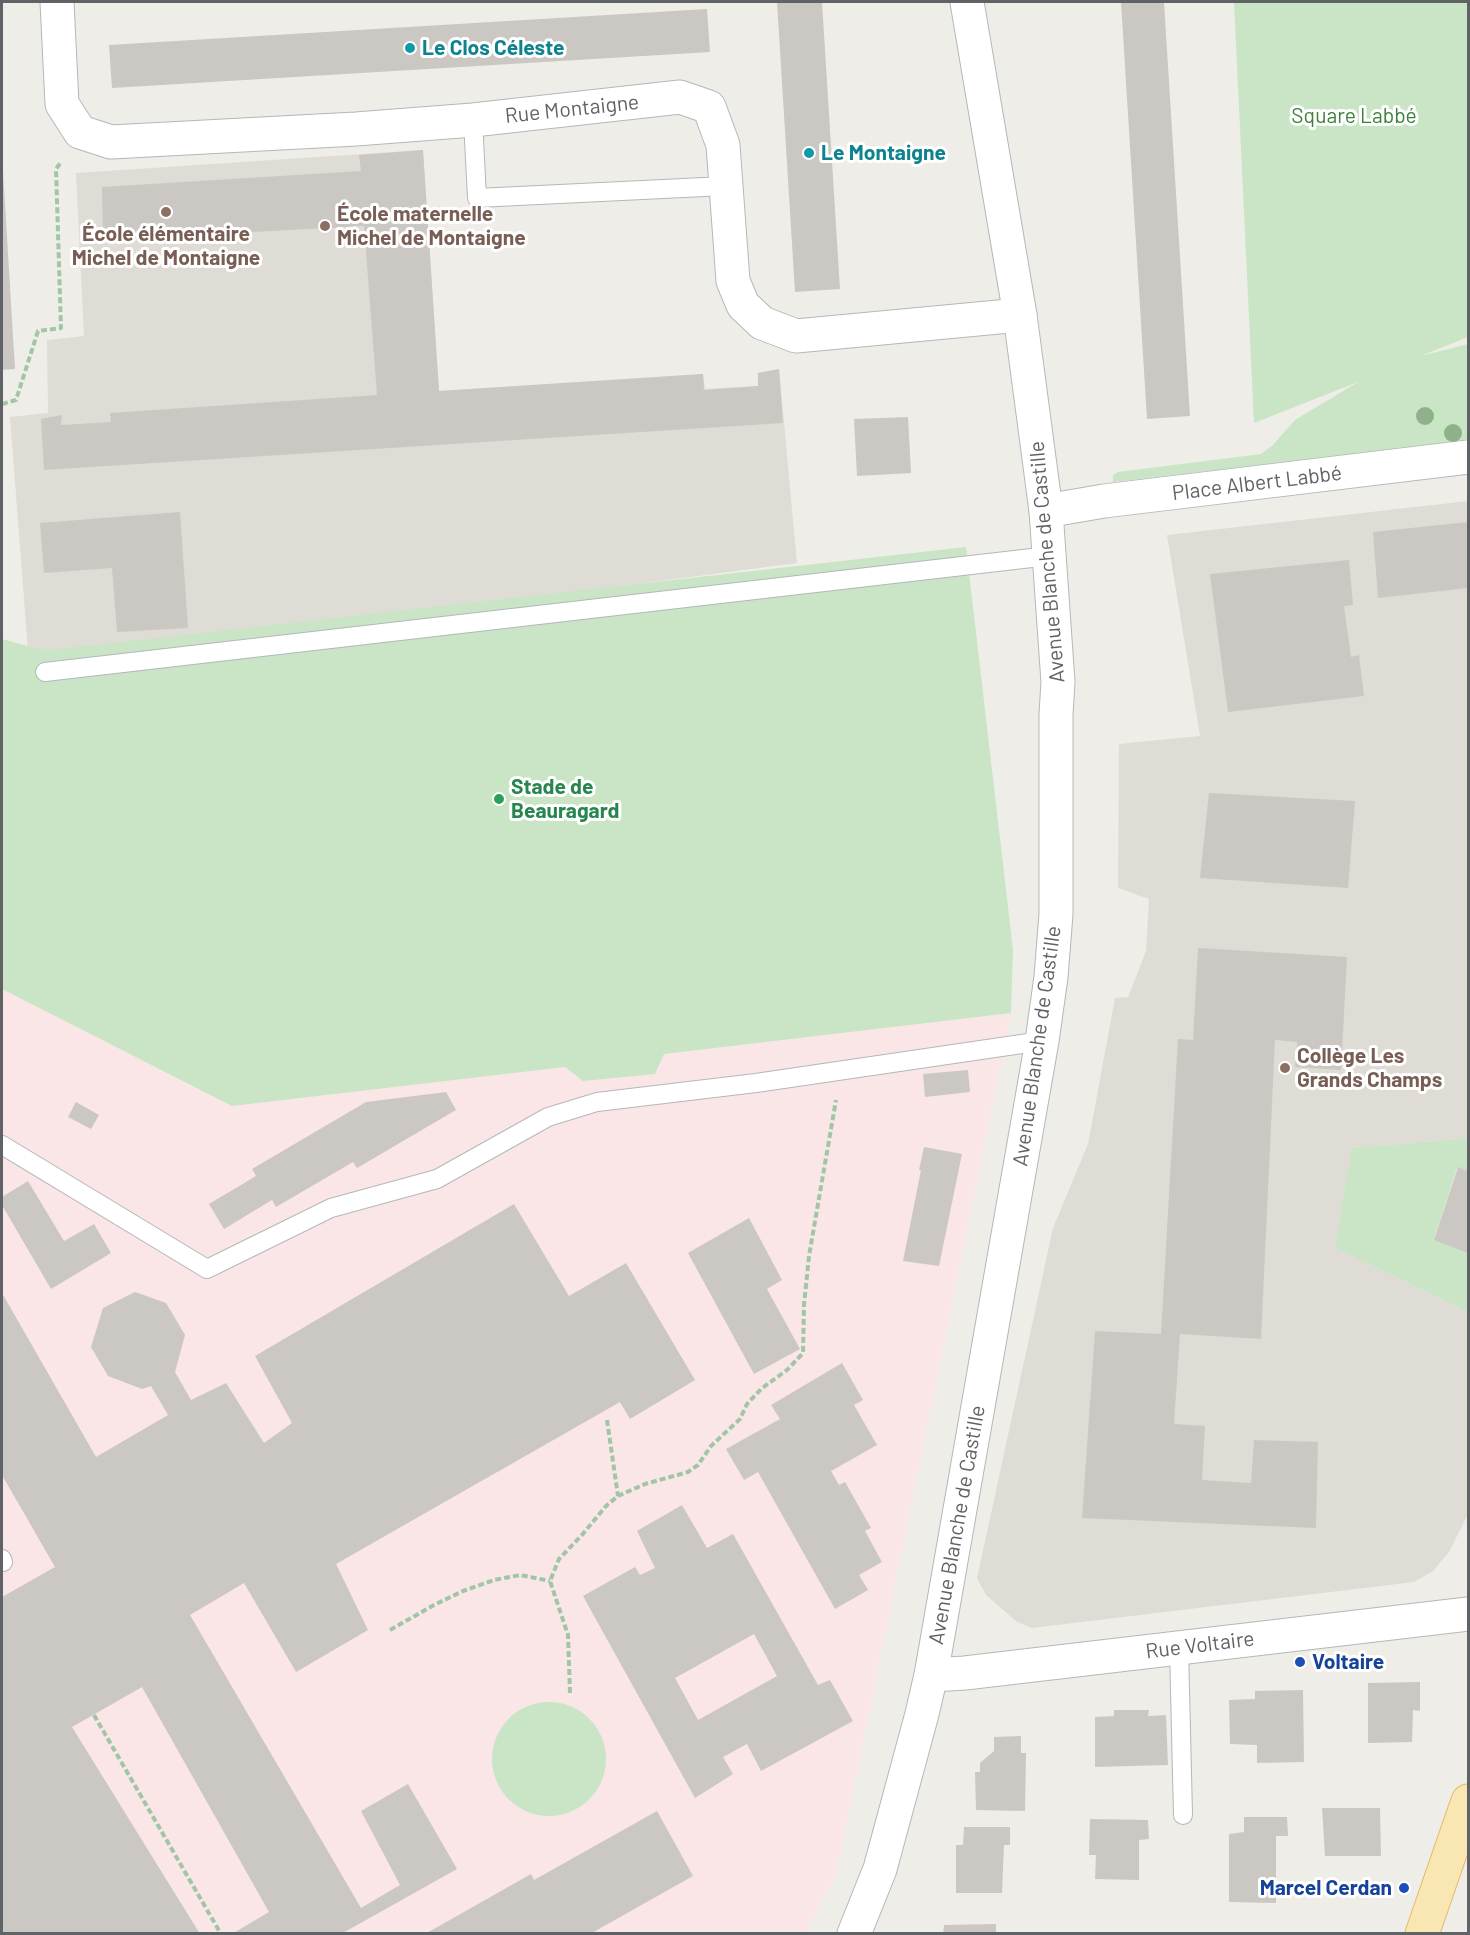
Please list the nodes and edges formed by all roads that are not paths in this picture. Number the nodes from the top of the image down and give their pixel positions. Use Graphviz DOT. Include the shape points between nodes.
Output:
graph roads {
  1 [pos="57,2"];
  2 [pos="967,2"];
  3 [pos="473,120"];
  4 [pos="725,186"];
  5 [pos="1020,315"];
  6 [pos="1468,457"];
  7 [pos="1046,511"];
  8 [pos="1050,556"];
  9 [pos="45,672"];
  10 [pos="1042,1041"];
  11 [pos="2,1145"];
  12 [pos="1468,1614"];
  13 [pos="1179,1648"];
  14 [pos="931,1675"];
  15 [pos="1468,1801"];
  16 [pos="1184,1815"];
  17 [pos="854,1934"];
  18 [pos="1422,1934"];
  1 -- 3 [label="street, Rue Montaigne" via="62,104 80,132 111,142"];
  2 -- 5 [label="street, Avenue Blanche de Castille"];
  3 -- 4 [label="street, Rue Montaigne" via="680,97 709,107 723,145"];
  3 -- 4 [label="lane" via="477,198"];
  4 -- 5 [label="street, Rue Montaigne" via="733,281 743,305 762,323 796,336"];
  5 -- 7 [label="street, Avenue Blanche de Castille"];
  6 -- 7 [label="street, Place Albert Labbé"];
  7 -- 8 [label="street, Avenue Blanche de Castille"];
  8 -- 9 [label="lane"];
  8 -- 10 [label="street, Avenue Blanche de Castille" via="1058,682 1056,915"];
  10 -- 11 [label="lane" via="597,1102 548,1117 437,1179 331,1208 207,1269"];
  10 -- 14 [label="street, Avenue Blanche de Castille"];
  12 -- 13 [label="street, Rue Voltaire"];
  13 -- 14 [label="street, Rue Voltaire"];
  13 -- 16 [label="lane"];
  14 -- 17 [label="street, Avenue Blanche de Castille" via="880,1869"];
  15 -- 18 [label="main road"];
}
